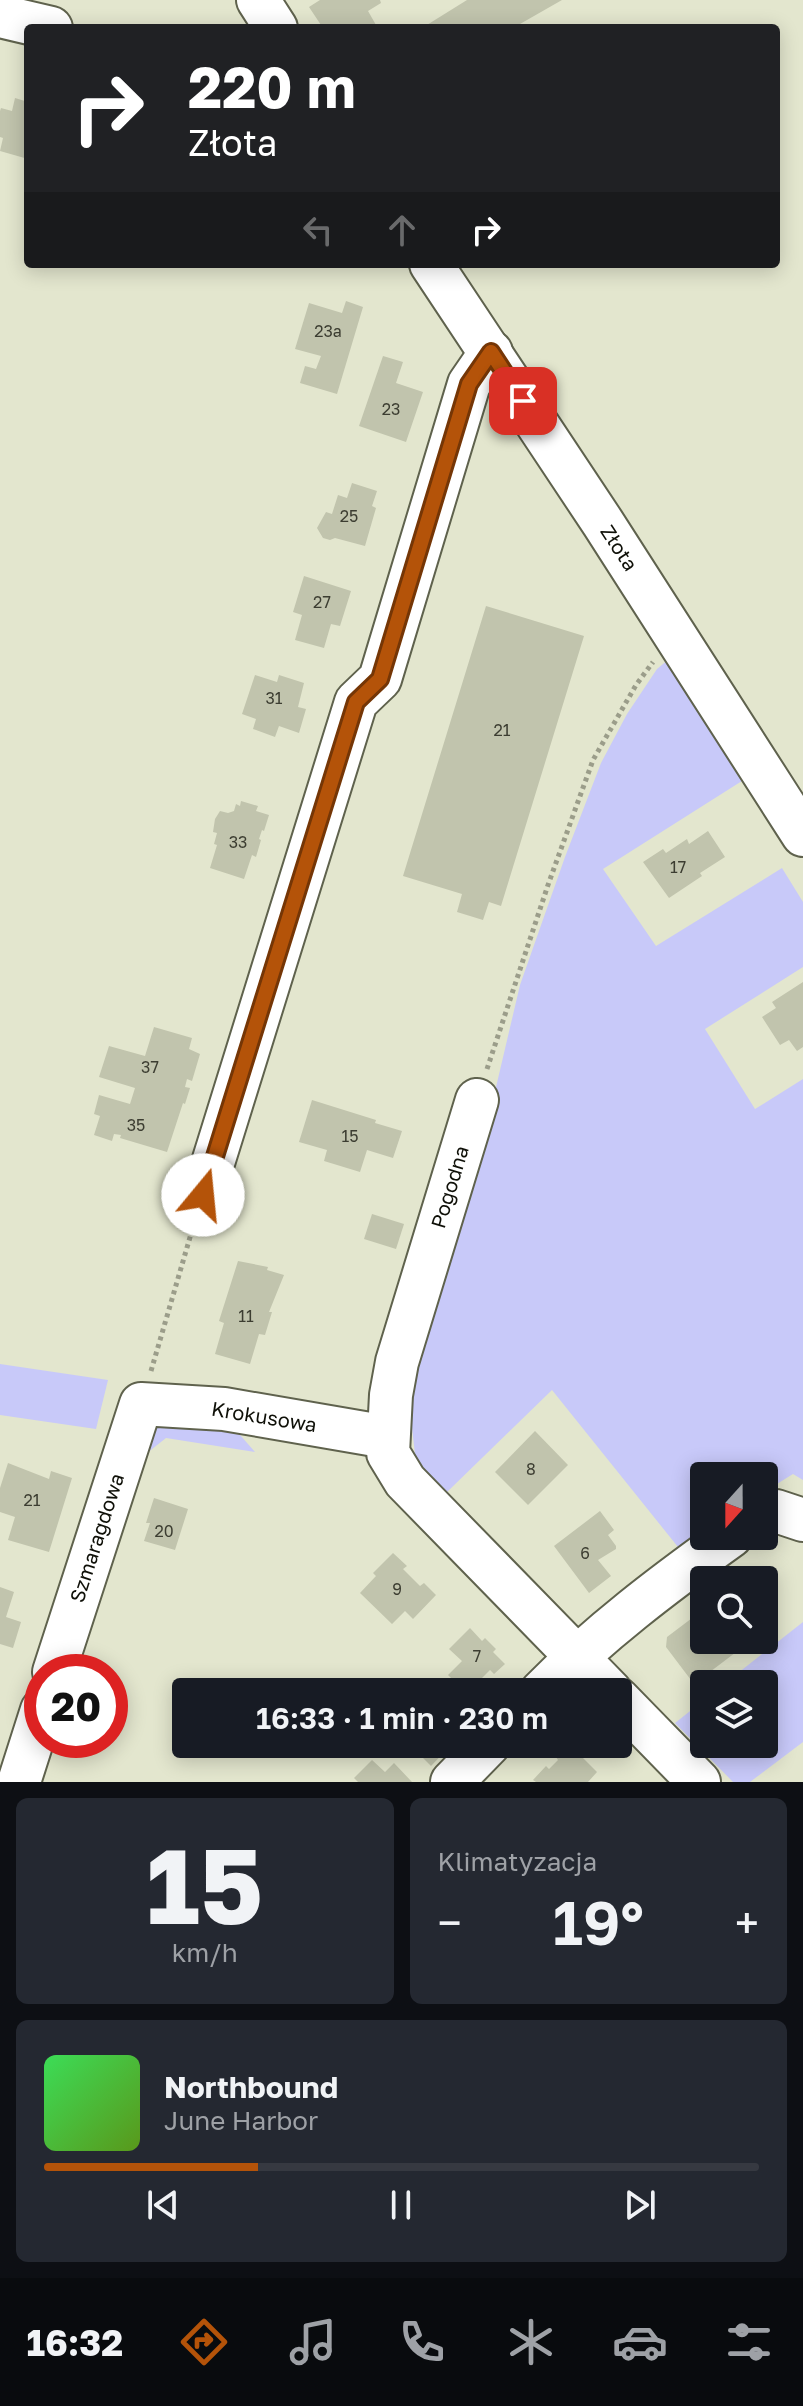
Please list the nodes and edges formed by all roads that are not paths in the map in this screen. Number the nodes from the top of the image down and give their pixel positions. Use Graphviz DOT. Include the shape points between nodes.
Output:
graph roads {
  1 [pos="258,0"];
  2 [pos="0,16"];
  3 [pos="34,24"];
  4 [pos="273,24"];
  5 [pos="434,268"];
  6 [pos="491,352"];
  7 [pos="803,835"];
  8 [pos="477,1100"];
  9 [pos="203,1195"];
  10 [pos="141,1404"];
  11 [pos="387,1437"];
  12 [pos="778,1512"];
  13 [pos="803,1520"];
  14 [pos="712,1550"];
  15 [pos="60,1654"];
  16 [pos="576,1656"];
  17 [pos="555,1678"];
  18 [pos="597,1678"];
  19 [pos="632,1713"];
  20 [pos="27,1758"];
  21 [pos="475,1758"];
  22 [pos="19,1782"];
  23 [pos="452,1782"];
  24 [pos="699,1782"];
  1 -- 4 [label="street"];
  2 -- 3 [label="street"];
  5 -- 6 [label="street, Złota"];
  6 -- 7 [label="street, Złota"];
  6 -- 9 [label="street" via="469,384 380,679 356,702"];
  8 -- 11 [label="street, Pogodna" via="397,1362"];
  10 -- 11 [label="street, Krokusowa" via="224,1409"];
  10 -- 15 [label="street, Szmaragdowa"];
  11 -- 16 [label="street, Pogodna" via="388,1453 405,1481"];
  12 -- 13 [label="street"];
  14 -- 16 [label="street"];
  16 -- 17 [label="street"];
  16 -- 18 [label="street, Pogodna"];
  19 -- 24 [label="street"];
  20 -- 22 [label="street"];
  21 -- 23 [label="street"];
}
